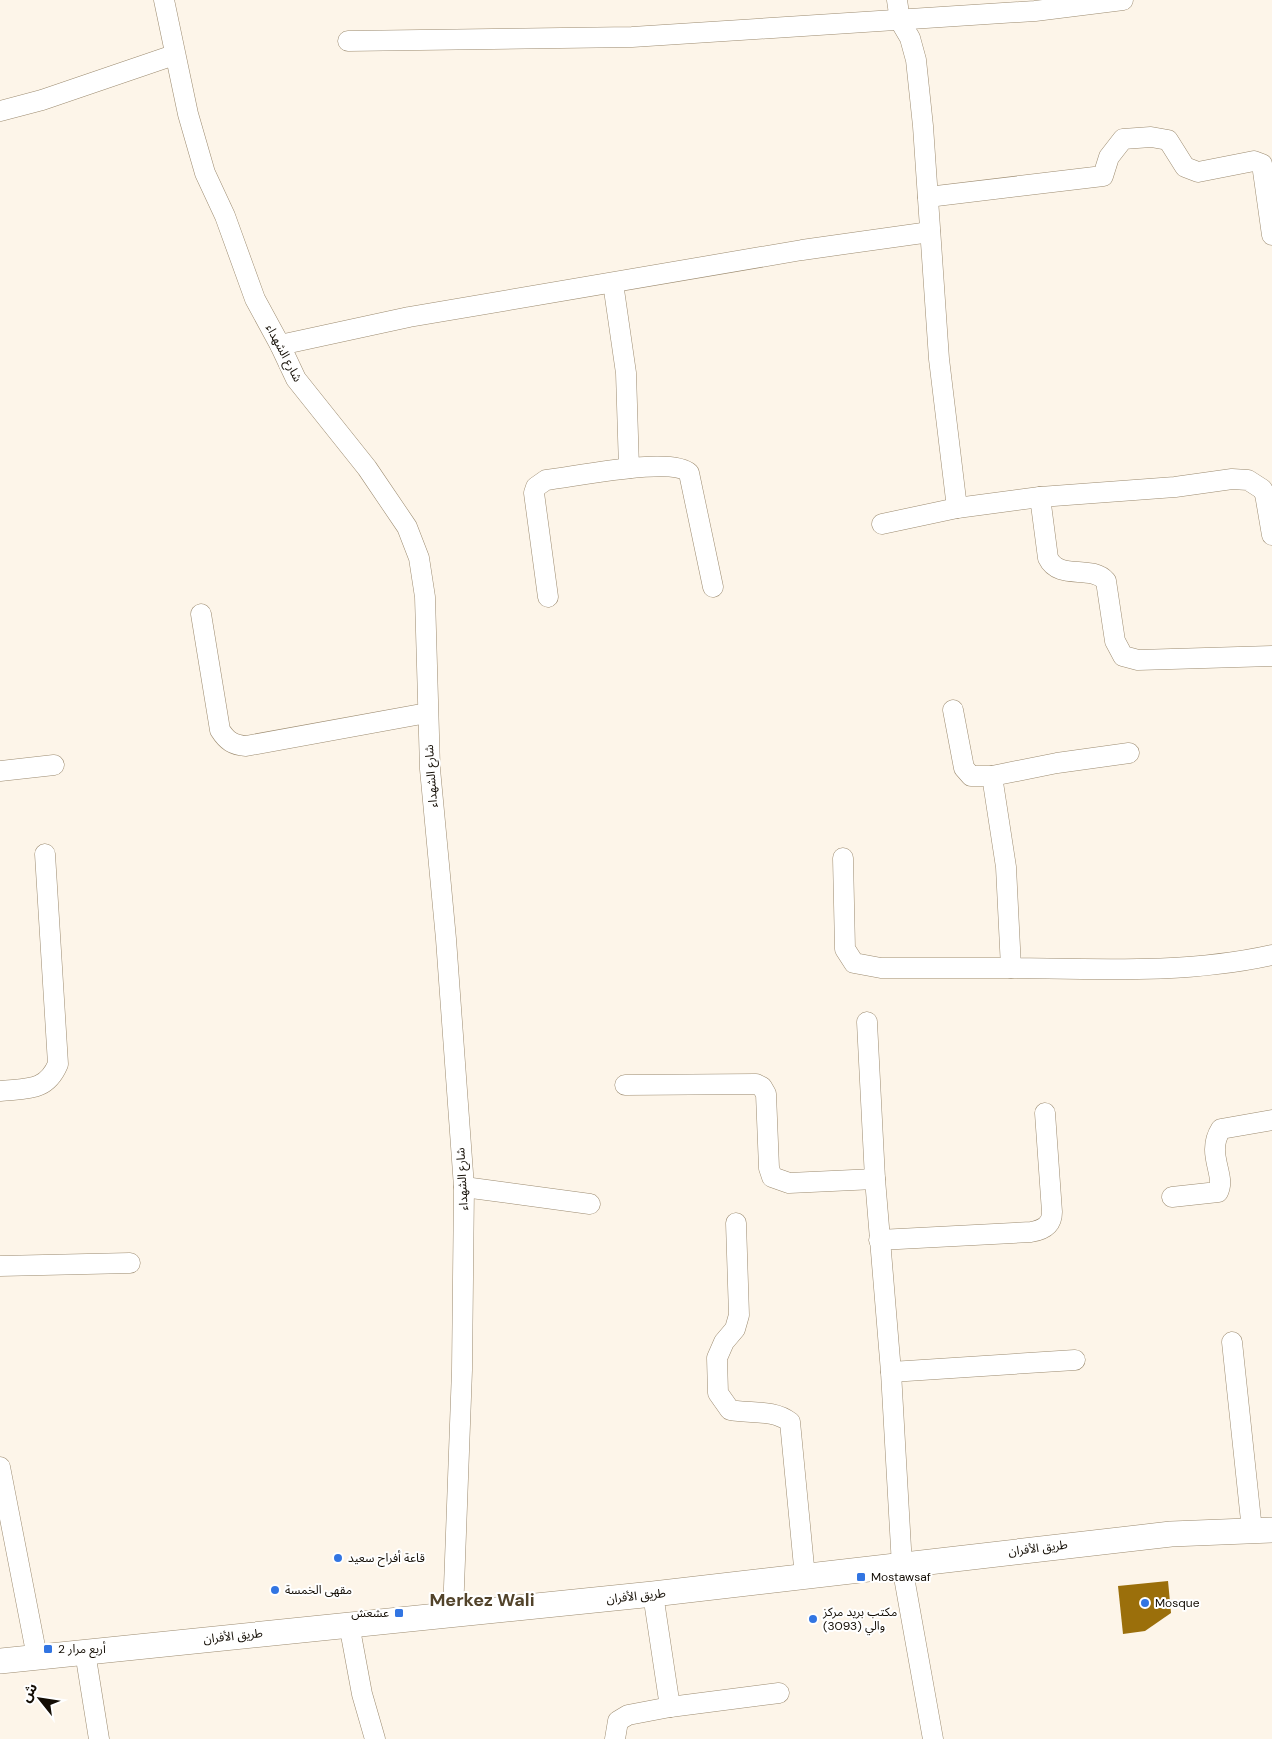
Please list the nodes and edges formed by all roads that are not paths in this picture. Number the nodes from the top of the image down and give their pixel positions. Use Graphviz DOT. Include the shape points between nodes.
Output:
graph roads {
  1 [pos="164,0"];
  2 [pos="897,0"];
  3 [pos="1124,0"];
  4 [pos="900,21"];
  5 [pos="348,41"];
  6 [pos="174,55"];
  7 [pos="0,111"];
  8 [pos="928,197"];
  9 [pos="930,232"];
  10 [pos="1272,235"];
  11 [pos="613,283"];
  12 [pos="280,345"];
  13 [pos="629,468"];
  14 [pos="1040,497"];
  15 [pos="957,508"];
  16 [pos="882,524"];
  17 [pos="1272,536"];
  18 [pos="713,586"];
  19 [pos="548,597"];
  20 [pos="201,614"];
  21 [pos="1272,656"];
  22 [pos="953,710"];
  23 [pos="428,713"];
  24 [pos="1129,753"];
  25 [pos="54,765"];
  26 [pos="0,771"];
  27 [pos="992,776"];
  28 [pos="45,854"];
  29 [pos="843,858"];
  30 [pos="1272,955"];
  31 [pos="1011,968"];
  32 [pos="867,1022"];
  33 [pos="625,1084"];
  34 [pos="0,1090"];
  35 [pos="1045,1113"];
  36 [pos="1272,1120"];
  37 [pos="875,1179"];
  38 [pos="464,1187"];
  39 [pos="1172,1197"];
  40 [pos="590,1204"];
  41 [pos="736,1223"];
  42 [pos="879,1240"];
  43 [pos="130,1263"];
  44 [pos="0,1266"];
  45 [pos="1232,1342"];
  46 [pos="1075,1360"];
  47 [pos="891,1372"];
  48 [pos="0,1467"];
  49 [pos="1262,1530"];
  50 [pos="902,1566"];
  51 [pos="805,1577"];
  52 [pos="653,1594"];
  53 [pos="453,1614"];
  54 [pos="349,1624"];
  55 [pos="85,1652"];
  56 [pos="37,1657"];
  57 [pos="0,1661"];
  58 [pos="779,1692"];
  59 [pos="670,1707"];
  60 [pos="99,1739"];
  61 [pos="375,1739"];
  62 [pos="615,1739"];
  63 [pos="933,1739"];
  1 -- 6 [label="street, شارع الشهداء"];
  2 -- 4 [label="street"];
  3 -- 4 [label="street" via="1036,11"];
  4 -- 5 [label="street" via="632,37"];
  4 -- 8 [label="street" via="910,38 916,60"];
  6 -- 7 [label="street"];
  6 -- 12 [label="street, شارع الشهداء" via="205,173 225,216 255,299"];
  8 -- 9 [label="street"];
  8 -- 10 [label="street" via="1103,176 1109,157 1123,139 1163,138 1173,145 1185,167 1198,172 1254,161 1262,164"];
  9 -- 11 [label="street" via="802,250"];
  9 -- 15 [label="street" via="939,358"];
  11 -- 12 [label="street" via="409,317"];
  11 -- 13 [label="street" via="626,373"];
  12 -- 23 [label="street, شارع الشهداء" via="296,379 367,468 410,535 419,558 425,597"];
  13 -- 18 [label="street" via="678,466 689,472"];
  13 -- 19 [label="street" via="546,480 536,487 536,516"];
  14 -- 15 [label="street"];
  14 -- 17 [label="street" via="1248,480 1265,494"];
  14 -- 21 [label="street" via="1051,565 1102,576 1106,581 1115,641 1123,656 1138,660"];
  15 -- 16 [label="street"];
  20 -- 23 [label="street" via="220,730 225,739 233,743 246,746"];
  22 -- 27 [label="street" via="964,768 971,776"];
  23 -- 38 [label="street, شارع الشهداء"];
  24 -- 27 [label="street"];
  25 -- 26 [label="street"];
  27 -- 31 [label="street" via="1006,866"];
  28 -- 34 [label="street" via="58,1064 49,1081 42,1085"];
  29 -- 31 [label="street" via="845,949 854,963 881,968"];
  30 -- 31 [label="street" via="1244,962 1166,968"];
  32 -- 37 [label="street"];
  33 -- 37 [label="street" via="756,1084 766,1094 772,1177 789,1183"];
  35 -- 42 [label="street" via="1052,1212 1048,1226 1031,1232"];
  36 -- 39 [label="street" via="1220,1130 1213,1145 1220,1182 1218,1192"];
  37 -- 42 [label="street"];
  38 -- 40 [label="street"];
  38 -- 53 [label="street, شارع الشهداء" via="462,1370"];
  41 -- 51 [label="street" via="739,1315 735,1329 719,1350 718,1393 730,1410 769,1413 790,1422"];
  42 -- 47 [label="street"];
  43 -- 44 [label="street"];
  45 -- 49 [label="street"];
  46 -- 47 [label="street"];
  47 -- 50 [label="street"];
  48 -- 56 [label="street"];
  49 -- 50 [label="main road, طريق الأفران" via="1171,1534"];
  50 -- 51 [label="main road, طريق الأفران"];
  50 -- 63 [label="street"];
  51 -- 52 [label="main road, طريق الأفران"];
  52 -- 53 [label="main road, طريق الأفران"];
  52 -- 59 [label="street"];
  53 -- 54 [label="main road, طريق الأفران"];
  54 -- 55 [label="main road, طريق الأفران"];
  54 -- 61 [label="street" via="362,1694"];
  55 -- 56 [label="main road, طريق الأفران"];
  55 -- 60 [label="street"];
  56 -- 57 [label="main road, طريق الأفران"];
  58 -- 59 [label="street"];
  59 -- 62 [label="street" via="628,1715 618,1721"];
}
